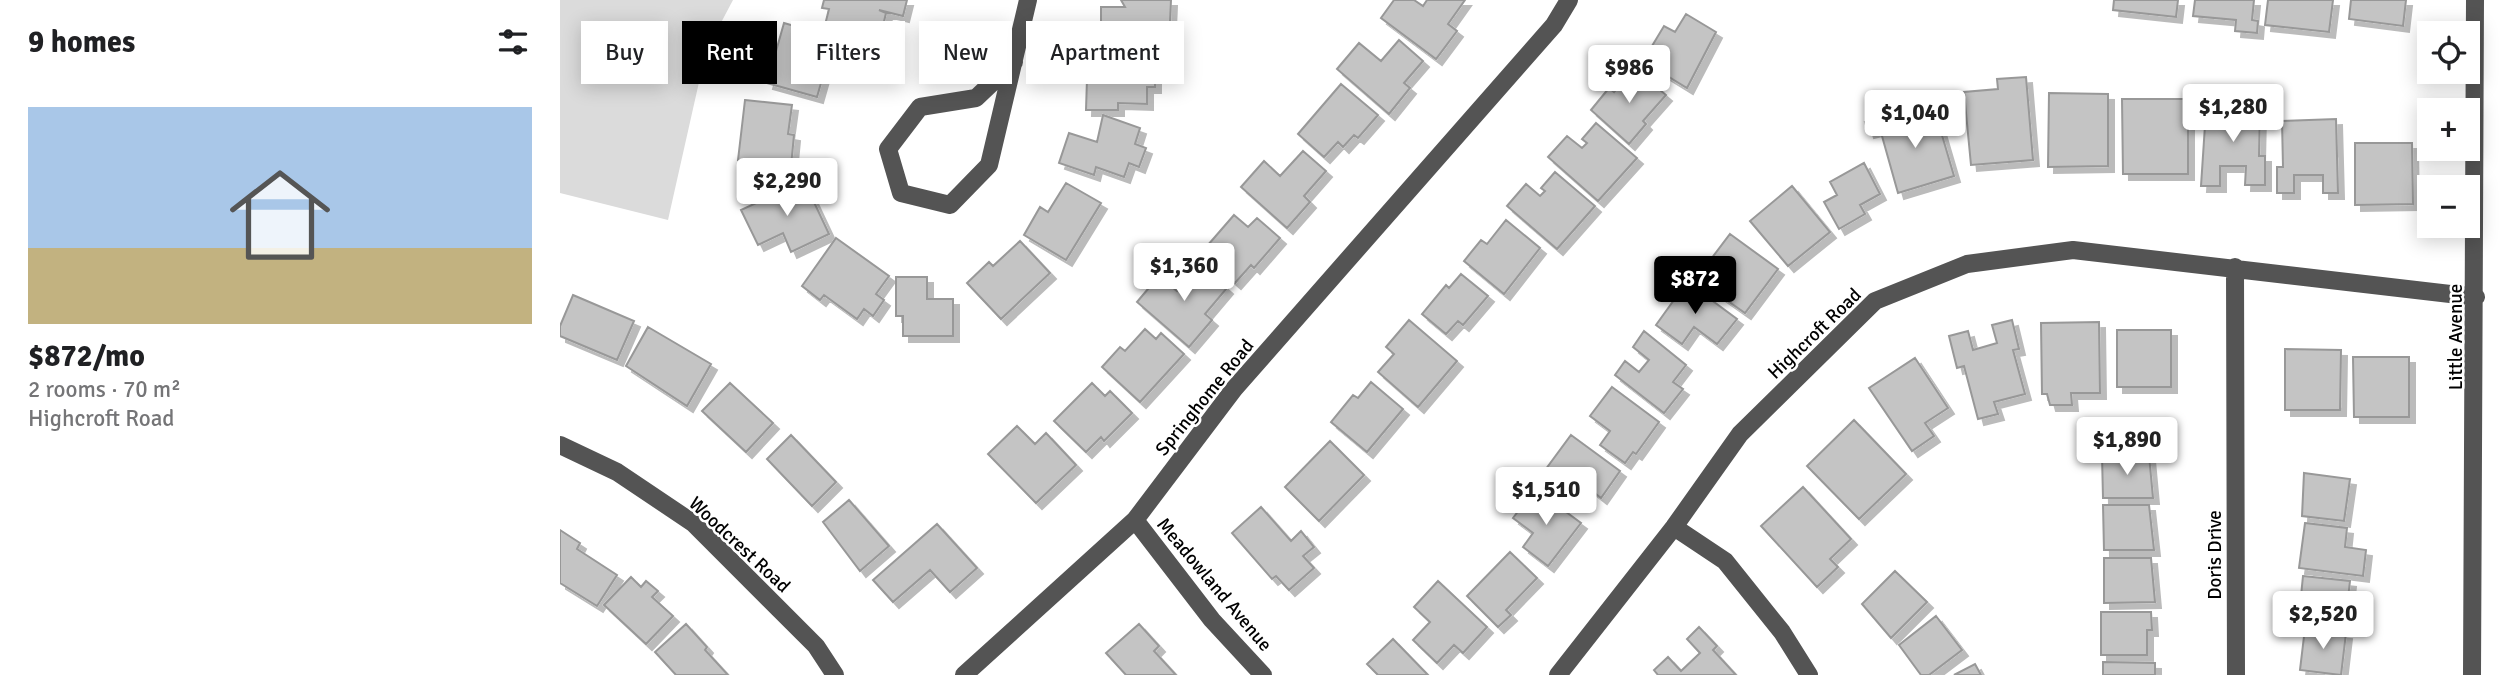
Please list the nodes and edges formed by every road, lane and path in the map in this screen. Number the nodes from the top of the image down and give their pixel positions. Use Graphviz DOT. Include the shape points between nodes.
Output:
graph roads {
  1 [pos="1028,0"];
  2 [pos="1569,0"];
  3 [pos="2475,0"];
  4 [pos="1014,62"];
  5 [pos="2235,267"];
  6 [pos="2476,297"];
  7 [pos="560,445"];
  8 [pos="1135,520"];
  9 [pos="1674,527"];
  10 [pos="835,675"];
  11 [pos="964,675"];
  12 [pos="1263,675"];
  13 [pos="1558,675"];
  14 [pos="1809,675"];
  15 [pos="2236,675"];
  16 [pos="2472,675"];
  1 -- 4 [label="street"];
  2 -- 8 [label="street, Springhome Road" via="1554,25 1234,389"];
  3 -- 6 [label="street, Little Avenue"];
  4 -- 4 [label="street" via="976,98 920,107 888,149 901,193 950,205 989,164"];
  5 -- 6 [label="street, Highcroft Road"];
  5 -- 9 [label="street, Highcroft Road" via="2073,250 1967,264 1875,301 1740,433"];
  5 -- 15 [label="street, Doris Drive"];
  6 -- 16 [label="street, Little Avenue"];
  7 -- 10 [label="street, Woodcrest Road" via="617,471 693,523 816,646"];
  8 -- 11 [label="street, Springhome Road"];
  8 -- 12 [label="street, Meadowland Avenue" via="1212,620"];
  9 -- 13 [label="street, Highcroft Road"];
  9 -- 14 [label="street" via="1725,561 1782,632"];
}
